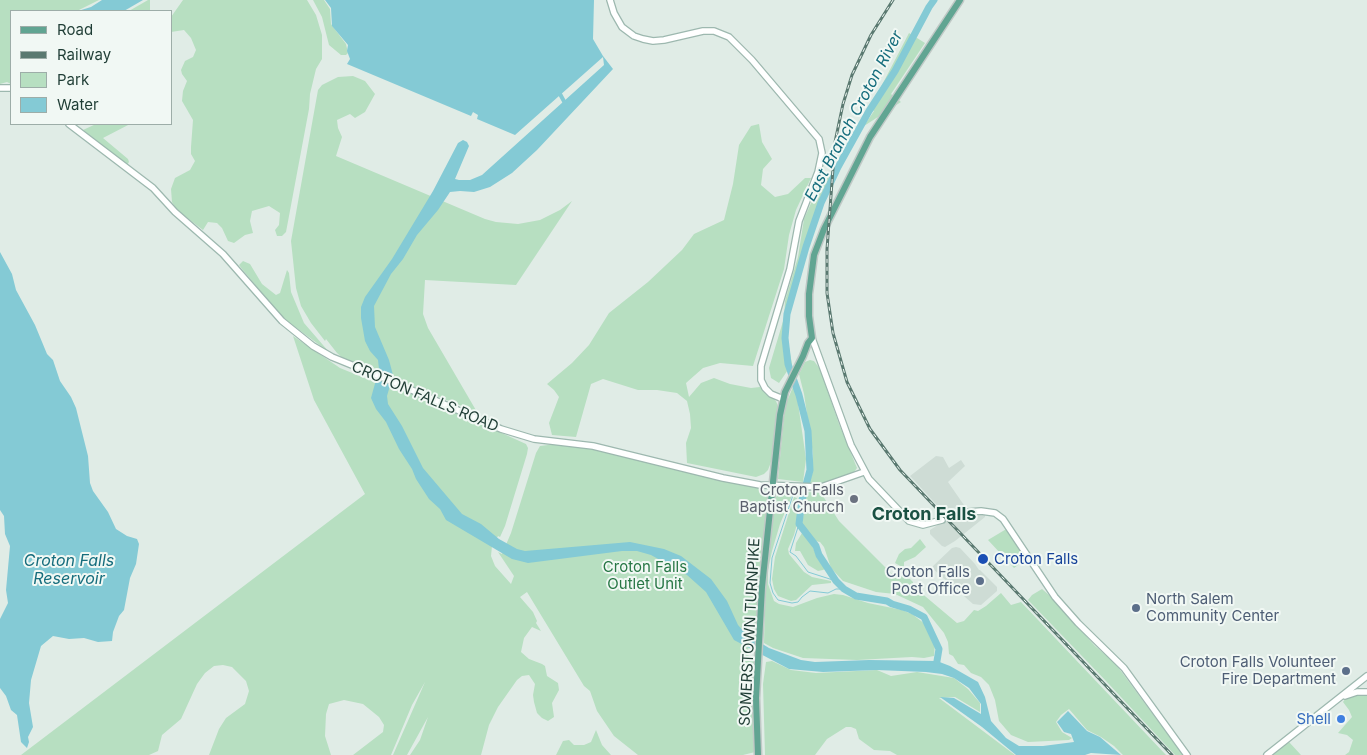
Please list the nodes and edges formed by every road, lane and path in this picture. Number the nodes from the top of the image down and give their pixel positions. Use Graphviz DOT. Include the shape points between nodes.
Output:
graph roads {
  1 [pos="610,0"];
  2 [pos="960,0"];
  3 [pos="70,125"];
  4 [pos="812,338"];
  5 [pos="783,399"];
  6 [pos="864,472"];
  7 [pos="773,485"];
  8 [pos="950,518"];
  9 [pos="942,520"];
  10 [pos="1367,676"];
  11 [pos="1367,692"];
  12 [pos="1334,701"];
  13 [pos="758,755"];
  14 [pos="1187,755"];
  15 [pos="1267,755"];
  1 -- 5 [label="street" via="622,27 643,39 664,40 709,30 729,37 816,135 821,159 798,221 790,269 761,366 761,380 765,388"];
  2 -- 4 [label="main road" via="860,154 817,246 811,269 809,316"];
  3 -- 7 [label="street, CROTON FALLS ROAD" via="142,179 210,241 289,327 323,352 510,433 593,446 723,478"];
  4 -- 5 [label="main road, SOMERSTOWN TURNPIKE"];
  4 -- 6 [label="street"];
  5 -- 7 [label="main road, SOMERSTOWN TURNPIKE"];
  6 -- 7 [label="street, CROTON FALLS ROAD" via="816,488"];
  6 -- 9 [label="street" via="909,521 923,526"];
  7 -- 13 [label="main road, SOMERSTOWN TURNPIKE" via="759,639"];
  8 -- 14 [label="street" via="985,511 1006,522 1055,597 1125,669"];
  10 -- 12 [label="street"];
  11 -- 12 [label="street"];
  12 -- 15 [label="street"];
}
